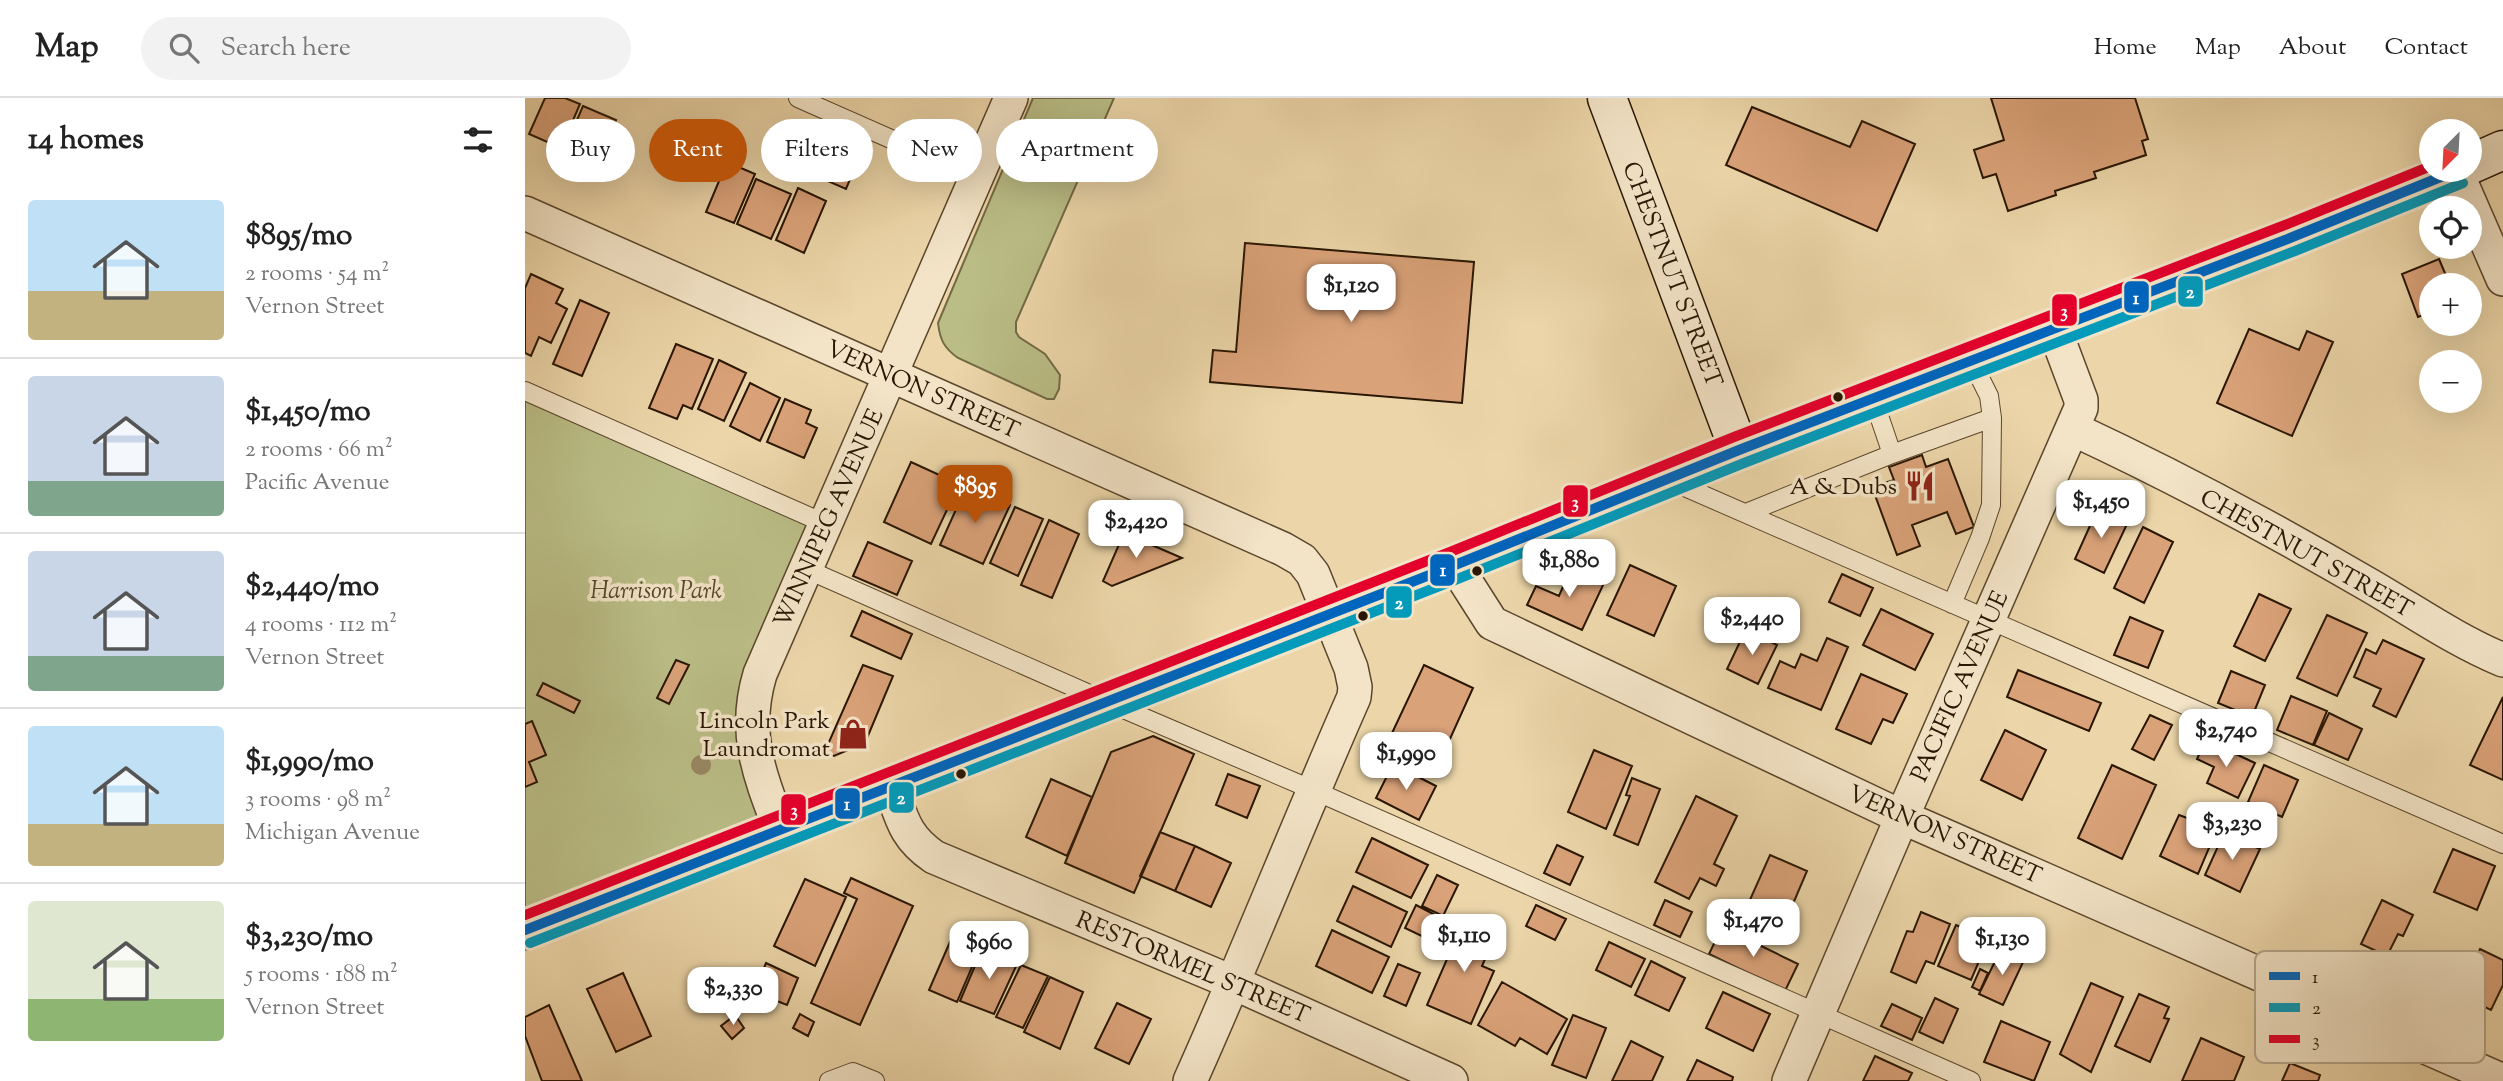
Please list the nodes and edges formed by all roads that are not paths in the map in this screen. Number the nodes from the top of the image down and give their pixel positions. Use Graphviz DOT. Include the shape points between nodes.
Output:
graph roads {
  1 [pos="798,98"];
  2 [pos="1011,98"];
  3 [pos="1607,98"];
  4 [pos="887,137"];
  5 [pos="2503,150"];
  6 [pos="2482,159"];
  7 [pos="982,165"];
  8 [pos="975,182"];
  9 [pos="2428,182"];
  10 [pos="2462,182"];
  11 [pos="525,214"];
  12 [pos="2503,279"];
  13 [pos="2055,328"];
  14 [pos="1971,360"];
  15 [pos="891,375"];
  16 [pos="525,391"];
  17 [pos="1873,398"];
  18 [pos="1992,418"];
  19 [pos="2073,429"];
  20 [pos="1739,450"];
  21 [pos="1892,454"];
  22 [pos="1668,479"];
  23 [pos="1746,513"];
  24 [pos="826,524"];
  25 [pos="1455,565"];
  26 [pos="806,569"];
  27 [pos="1952,604"];
  28 [pos="1329,614"];
  29 [pos="1988,620"];
  30 [pos="2503,660"];
  31 [pos="1105,701"];
  32 [pos="891,788"];
  33 [pos="1313,790"];
  34 [pos="1902,817"];
  35 [pos="781,831"];
  36 [pos="2503,845"];
  37 [pos="525,930"];
  38 [pos="2255,972"];
  39 [pos="1234,983"];
  40 [pos="1818,1014"];
  41 [pos="2462,1063"];
  42 [pos="829,1081"];
  43 [pos="875,1081"];
  44 [pos="1190,1081"];
  45 [pos="1451,1081"];
  46 [pos="1789,1081"];
  47 [pos="1971,1081"];
  48 [pos="2503,1081"];
  1 -- 4 [label="lane"];
  2 -- 7 [label="street, WINNIPEG AVENUE"];
  3 -- 20 [label="main road, CHESTNUT STREET"];
  5 -- 6 [label="main road"];
  8 -- 15 [label="street, WINNIPEG AVENUE"];
  9 -- 13 [label="main road"];
  10 -- 12 [label="street"];
  11 -- 15 [label="street, VERNON STREET"];
  13 -- 14 [label="main road"];
  13 -- 19 [label="street, PACIFIC AVENUE" via="2081,400"];
  14 -- 17 [label="main road"];
  14 -- 18 [label="lane" via="1989,396"];
  15 -- 24 [label="street, WINNIPEG AVENUE"];
  15 -- 28 [label="street, VERNON STREET" via="1302,560 1313,574"];
  16 -- 24 [label="lane"];
  17 -- 20 [label="main road"];
  17 -- 21 [label="lane"];
  18 -- 21 [label="lane"];
  18 -- 27 [label="lane" via="1991,505"];
  19 -- 29 [label="street, PACIFIC AVENUE"];
  19 -- 30 [label="street, CHESTNUT STREET" via="2126,453"];
  20 -- 22 [label="main road"];
  21 -- 23 [label="lane"];
  22 -- 23 [label="lane"];
  22 -- 25 [label="main road"];
  23 -- 27 [label="lane"];
  24 -- 26 [label="street, WINNIPEG AVENUE"];
  25 -- 28 [label="main road"];
  25 -- 34 [label="street, VERNON STREET" via="1492,623"];
  26 -- 31 [label="lane"];
  26 -- 35 [label="street, WINNIPEG AVENUE" via="760,674 753,703 759,774"];
  27 -- 29 [label="lane"];
  28 -- 31 [label="main road"];
  28 -- 33 [label="street, VERNON STREET" via="1355,687"];
  29 -- 34 [label="street, PACIFIC AVENUE"];
  29 -- 36 [label="lane"];
  31 -- 32 [label="main road"];
  31 -- 33 [label="lane"];
  32 -- 35 [label="main road"];
  32 -- 39 [label="street, RESTORMEL STREET" via="906,830 934,857"];
  33 -- 39 [label="street, VERNON STREET"];
  33 -- 40 [label="lane"];
  34 -- 38 [label="street, VERNON STREET"];
  34 -- 40 [label="street, PACIFIC AVENUE"];
  35 -- 37 [label="main road"];
  39 -- 44 [label="street, VERNON STREET"];
  39 -- 45 [label="street, RESTORMEL STREET"];
  40 -- 46 [label="street, PACIFIC AVENUE"];
  40 -- 47 [label="lane"];
  41 -- 48 [label="street, VERNON STREET"];
  42 -- 43 [label="lane" via="853,1072"];
}
